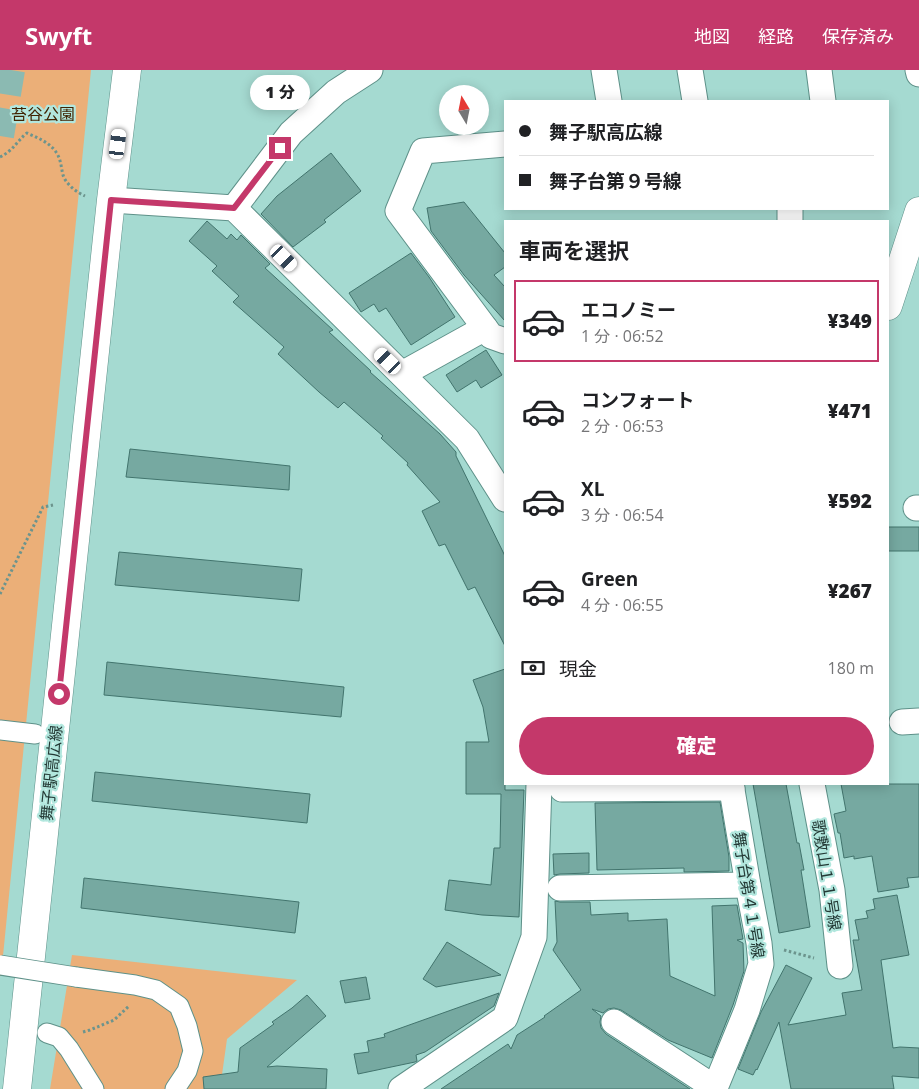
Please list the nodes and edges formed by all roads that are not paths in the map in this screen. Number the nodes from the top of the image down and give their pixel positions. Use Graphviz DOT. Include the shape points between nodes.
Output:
graph roads {
  1 [pos="127,70"];
  2 [pos="370,70"];
  3 [pos="604,70"];
  4 [pos="690,70"];
  5 [pos="819,70"];
  6 [pos="918,70"];
  7 [pos="919,74"];
  8 [pos="609,100"];
  9 [pos="694,100"];
  10 [pos="822,100"];
  11 [pos="504,144"];
  12 [pos="99,199"];
  13 [pos="234,208"];
  14 [pos="919,211"];
  15 [pos="889,303"];
  16 [pos="495,335"];
  17 [pos="402,374"];
  18 [pos="504,497"];
  19 [pos="0,730"];
  20 [pos="35,734"];
  21 [pos="812,785"];
  22 [pos="550,786"];
  23 [pos="731,786"];
  24 [pos="748,885"];
  25 [pos="560,888"];
  26 [pos="0,965"];
  27 [pos="840,966"];
  28 [pos="614,1022"];
  29 [pos="53,1035"];
  30 [pos="715,1088"];
  31 [pos="18,1089"];
  32 [pos="94,1089"];
  33 [pos="175,1089"];
  34 [pos="401,1089"];
  1 -- 12 [label="street, 舞子駅高広線"];
  2 -- 13 [label="street" via="336,92 291,133"];
  3 -- 8 [label="street"];
  4 -- 9 [label="street"];
  5 -- 10 [label="street"];
  6 -- 7 [label="street"];
  11 -- 16 [label="street" via="423,151 398,211"];
  12 -- 13 [label="street"];
  12 -- 31 [label="street, 舞子駅高広線"];
  13 -- 17 [label="street"];
  14 -- 15 [label="street"];
  16 -- 17 [label="street"];
  17 -- 18 [label="street" via="467,439"];
  19 -- 20 [label="street"];
  21 -- 27 [label="street, 歌敷山１１号線" via="832,890"];
  22 -- 23 [label="street"];
  22 -- 34 [label="street" via="534,937 504,1018"];
  23 -- 24 [label="street, 舞子台第４１号線"];
  24 -- 25 [label="street"];
  24 -- 30 [label="street, 舞子台第４１号線" via="760,964 747,1010"];
  26 -- 33 [label="street, bridge" via="156,990 178,1006 187,1026 192,1051 187,1071"];
  28 -- 30 [label="street"];
  29 -- 32 [label="street" via="69,1050"];
}
